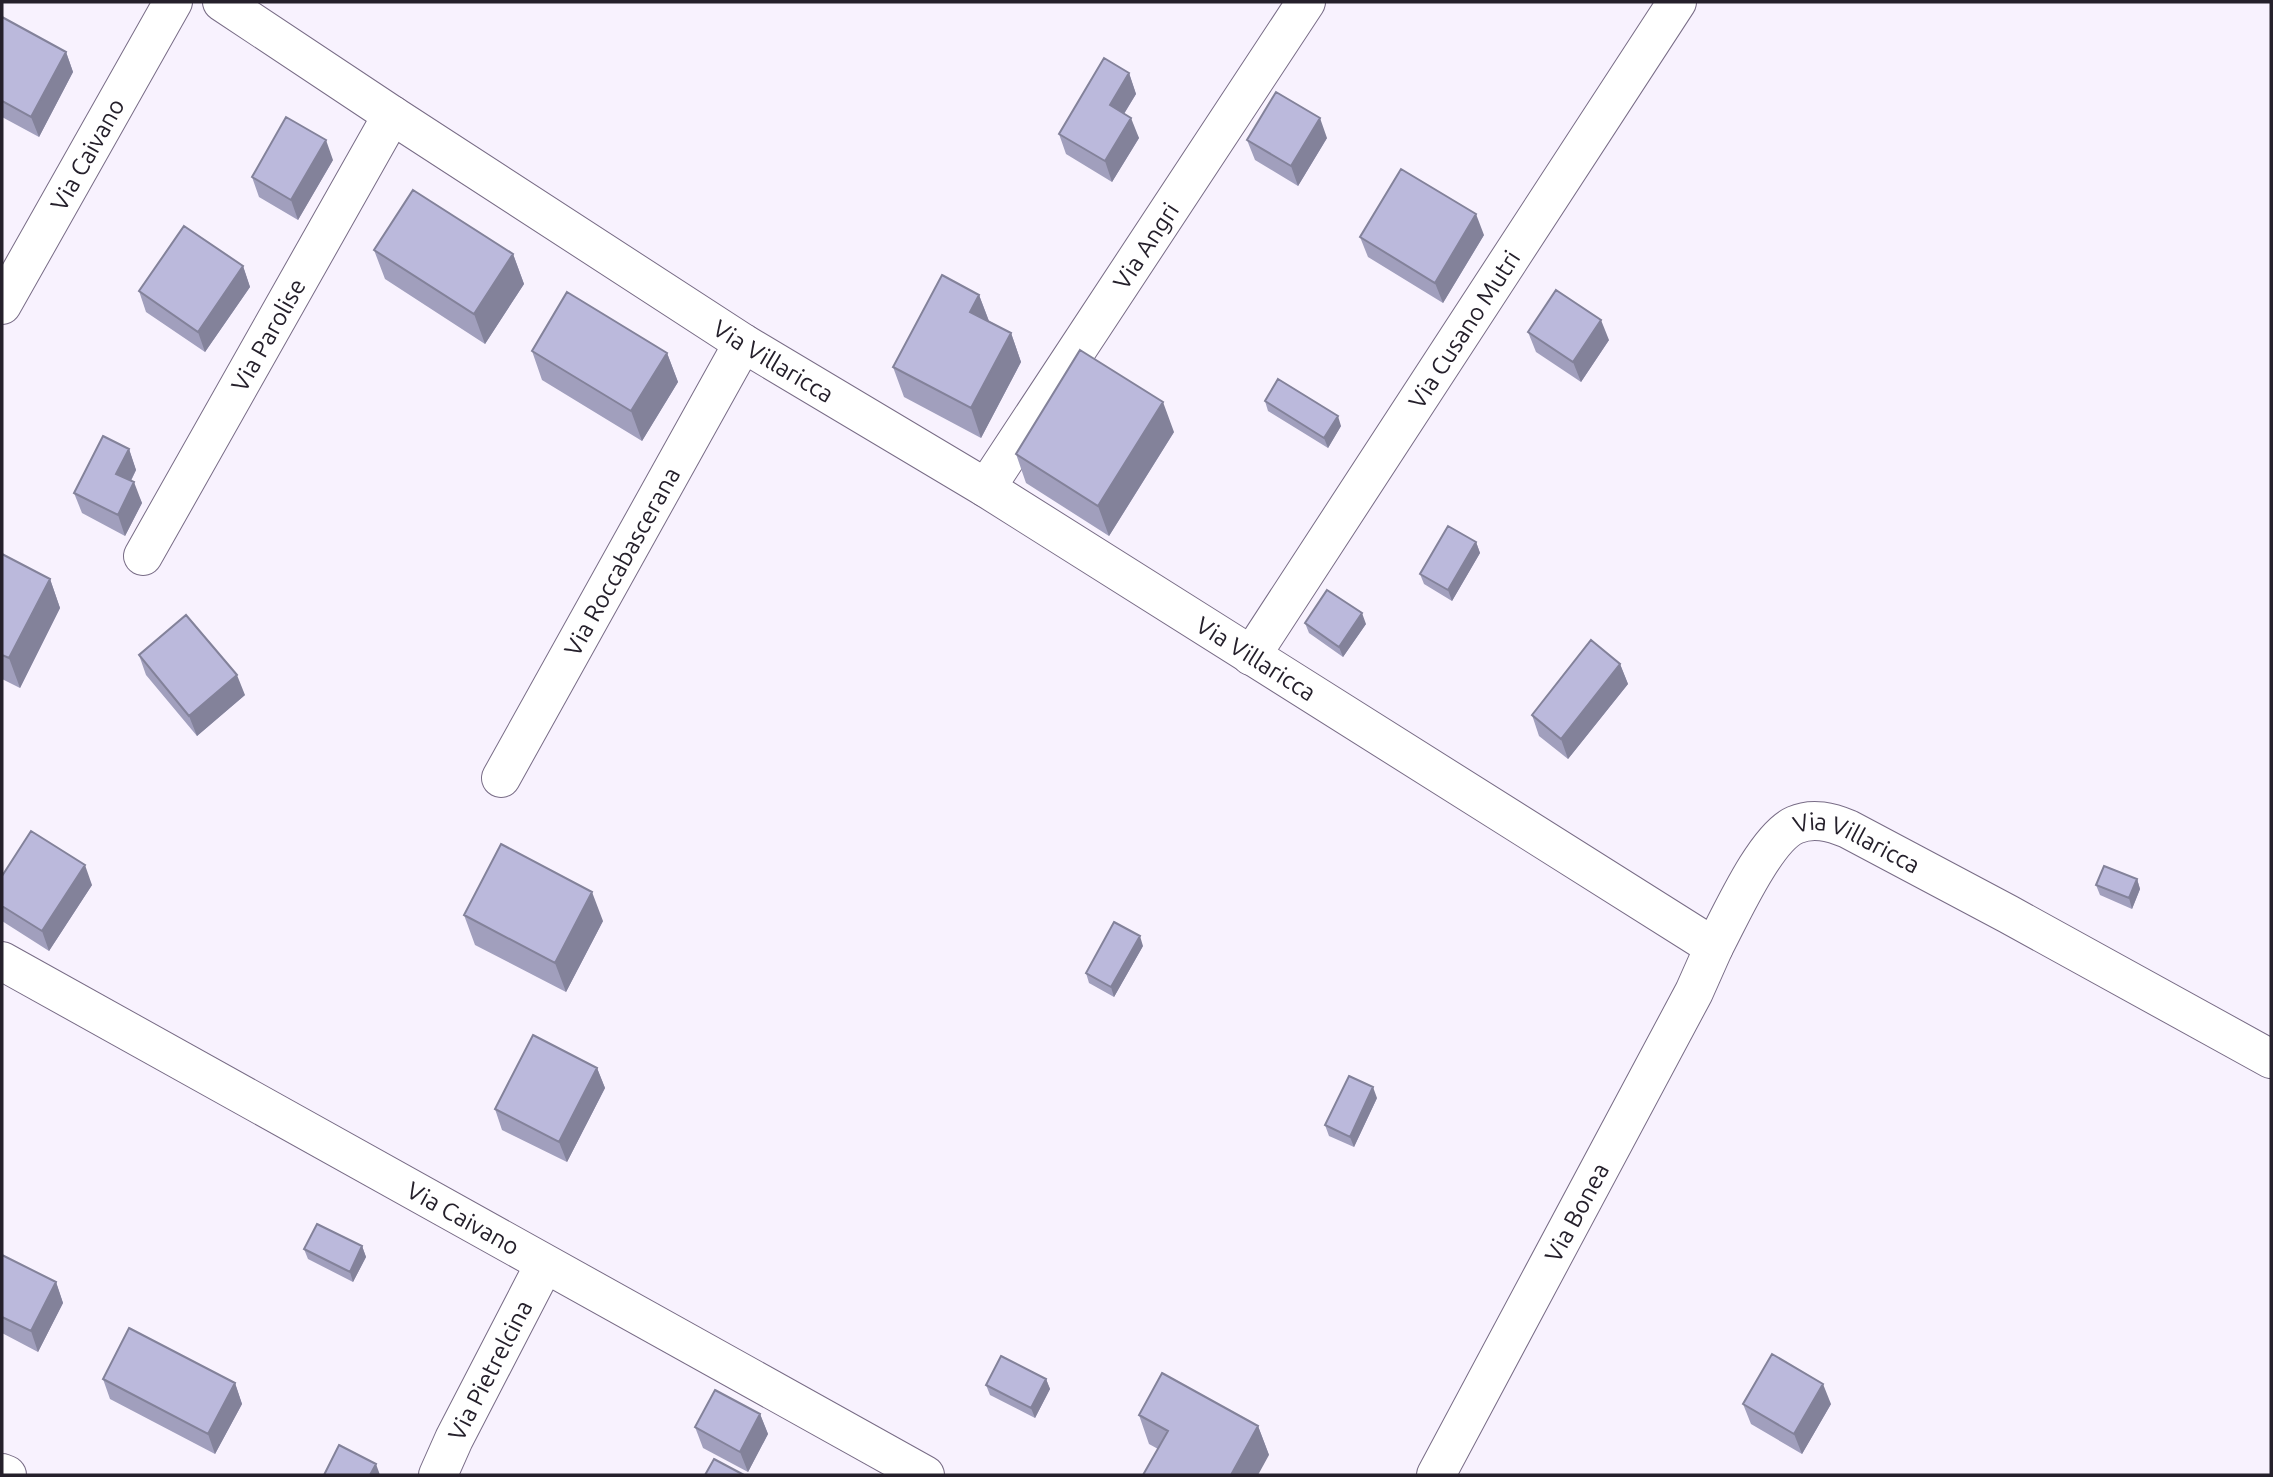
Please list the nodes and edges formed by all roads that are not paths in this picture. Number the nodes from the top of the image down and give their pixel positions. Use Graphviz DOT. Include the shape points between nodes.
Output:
graph roads {
  1 [pos="173,2"];
  2 [pos="222,2"];
  3 [pos="1306,2"];
  4 [pos="1677,2"];
  5 [pos="392,116"];
  6 [pos="2,305"];
  7 [pos="743,343"];
  8 [pos="986,488"];
  9 [pos="143,556"];
  10 [pos="1251,656"];
  11 [pos="501,778"];
  12 [pos="1714,947"];
  13 [pos="2,961"];
  14 [pos="2271,1059"];
  15 [pos="544,1265"];
  16 [pos="2,1473"];
  17 [pos="7,1475"];
  18 [pos="438,1475"];
  19 [pos="925,1475"];
  20 [pos="1436,1475"];
  1 -- 6 [label="street, Via Caivano"];
  2 -- 5 [label="street, Via Villaricca"];
  3 -- 8 [label="street, Via Angri"];
  4 -- 10 [label="street, Via Cusano Mutri"];
  5 -- 7 [label="street, Via Villaricca"];
  5 -- 9 [label="street, Via Parolise"];
  7 -- 8 [label="street, Via Villaricca"];
  7 -- 11 [label="street, Via Roccabascerana"];
  8 -- 10 [label="street, Via Villaricca"];
  10 -- 12 [label="street, Via Villaricca"];
  12 -- 14 [label="street, Via Villaricca" via="1756,869 1786,830 1796,824 1829,821"];
  12 -- 20 [label="street, Via Bonea"];
  13 -- 15 [label="street, Via Caivano"];
  15 -- 18 [label="street, Via Pietrelcina"];
  15 -- 19 [label="street, Via Caivano"];
  16 -- 17 [label="street"];
}
